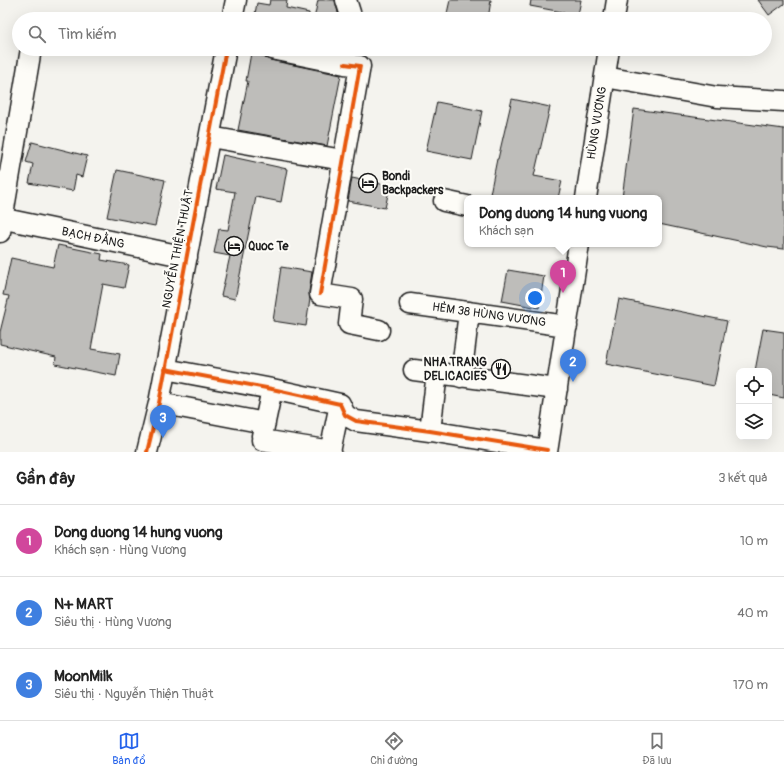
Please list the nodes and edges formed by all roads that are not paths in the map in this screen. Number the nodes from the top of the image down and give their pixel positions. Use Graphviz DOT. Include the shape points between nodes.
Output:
graph roads {
  1 [pos="236,0"];
  2 [pos="346,0"];
  3 [pos="617,0"];
  4 [pos="233,12"];
  5 [pos="350,12"];
  6 [pos="615,12"];
  7 [pos="30,56"];
  8 [pos="225,56"];
  9 [pos="346,56"];
  10 [pos="608,56"];
  11 [pos="605,77"];
  12 [pos="784,101"];
  13 [pos="210,137"];
  14 [pos="343,160"];
  15 [pos="586,195"];
  16 [pos="444,201"];
  17 [pos="464,205"];
  18 [pos="1,223"];
  19 [pos="580,247"];
  20 [pos="187,257"];
  21 [pos="410,304"];
  22 [pos="469,312"];
  23 [pos="567,326"];
  24 [pos="379,330"];
  25 [pos="165,369"];
  26 [pos="414,370"];
  27 [pos="437,373"];
  28 [pos="461,376"];
  29 [pos="272,389"];
  30 [pos="557,389"];
  31 [pos="159,403"];
  32 [pos="340,404"];
  33 [pos="430,431"];
  34 [pos="262,438"];
  35 [pos="330,451"];
  36 [pos="547,451"];
  37 [pos="147,452"];
  1 -- 4 [label="street"];
  2 -- 5 [label="street"];
  3 -- 6 [label="street"];
  7 -- 18 [label="street"];
  8 -- 13 [label="street, NGUYỄN THIỆN THUẬT"];
  9 -- 14 [label="street" via="360,66"];
  10 -- 11 [label="street, HÙNG VƯƠNG"];
  11 -- 12 [label="street" via="717,97"];
  11 -- 15 [label="street, HÙNG VƯƠNG"];
  13 -- 14 [label="street"];
  13 -- 20 [label="street, NGUYỄN THIỆN THUẬT"];
  14 -- 24 [label="street" via="320,294 352,299 349,324"];
  16 -- 17 [label="street"];
  18 -- 20 [label="street, BẠCH ĐẰNG"];
  19 -- 23 [label="street"];
  20 -- 25 [label="street, NGUYỄN THIỆN THUẬT"];
  21 -- 22 [label="street, HẺM 38 HÙNG VƯƠNG"];
  22 -- 23 [label="street, HẺM 38 HÙNG VƯƠNG"];
  22 -- 28 [label="street"];
  23 -- 30 [label="street"];
  25 -- 29 [label="street"];
  25 -- 31 [label="street, NGUYỄN THIỆN THUẬT"];
  26 -- 27 [label="street"];
  27 -- 28 [label="street"];
  27 -- 33 [label="street"];
  28 -- 30 [label="street"];
  29 -- 32 [label="street"];
  29 -- 34 [label="street"];
  30 -- 36 [label="street"];
  31 -- 34 [label="street"];
  31 -- 37 [label="street, NGUYỄN THIỆN THUẬT"];
  32 -- 33 [label="street" via="346,414 356,421"];
  32 -- 35 [label="street"];
  33 -- 36 [label="street"];
  34 -- 35 [label="street"];
}
